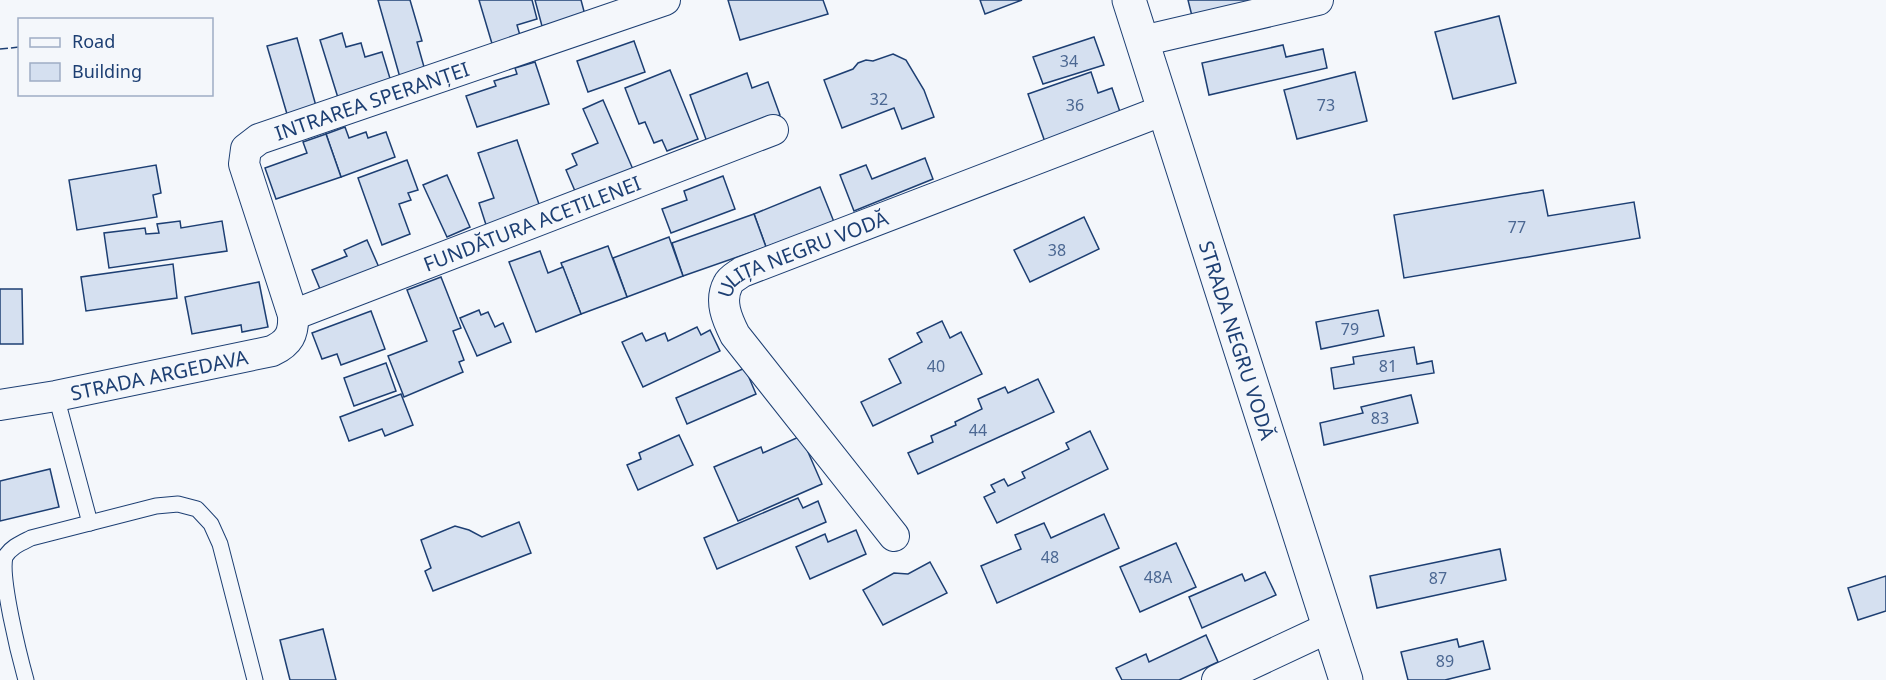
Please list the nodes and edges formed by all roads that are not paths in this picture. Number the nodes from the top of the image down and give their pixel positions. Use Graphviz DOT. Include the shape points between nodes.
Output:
graph roads {
  1 [pos="665,0"];
  2 [pos="1129,0"];
  3 [pos="1318,0"];
  4 [pos="1142,41"];
  5 [pos="1164,110"];
  6 [pos="773,130"];
  7 [pos="293,315"];
  8 [pos="56,396"];
  9 [pos="0,405"];
  10 [pos="90,523"];
  11 [pos="894,536"];
  12 [pos="1328,628"];
  13 [pos="26,680"];
  14 [pos="255,680"];
  15 [pos="1217,680"];
  16 [pos="1346,680"];
  1 -- 7 [label="street, INTRAREA SPERANȚEI" via="259,139 246,149 244,164"];
  2 -- 4 [label="street, STRADA NEGRU VODĂ"];
  3 -- 4 [label="street"];
  4 -- 5 [label="street, STRADA NEGRU VODĂ"];
  5 -- 11 [label="street, ULIȚA NEGRU VODĂ" via="742,272 728,283 724,302 735,335"];
  5 -- 12 [label="street, STRADA NEGRU VODĂ"];
  6 -- 7 [label="street, FUNDĂTURA ACETILENEI"];
  7 -- 8 [label="street, STRADA ARGEDAVA" via="290,339 272,351"];
  8 -- 9 [label="street, STRADA ARGEDAVA"];
  8 -- 10 [label="lane"];
  10 -- 13 [label="lane" via="31,538 13,547 4,559 3,593"];
  10 -- 14 [label="lane" via="156,506 178,504 197,509 211,524 220,544"];
  12 -- 15 [label="street"];
  12 -- 16 [label="street, STRADA NEGRU VODĂ"];
}
